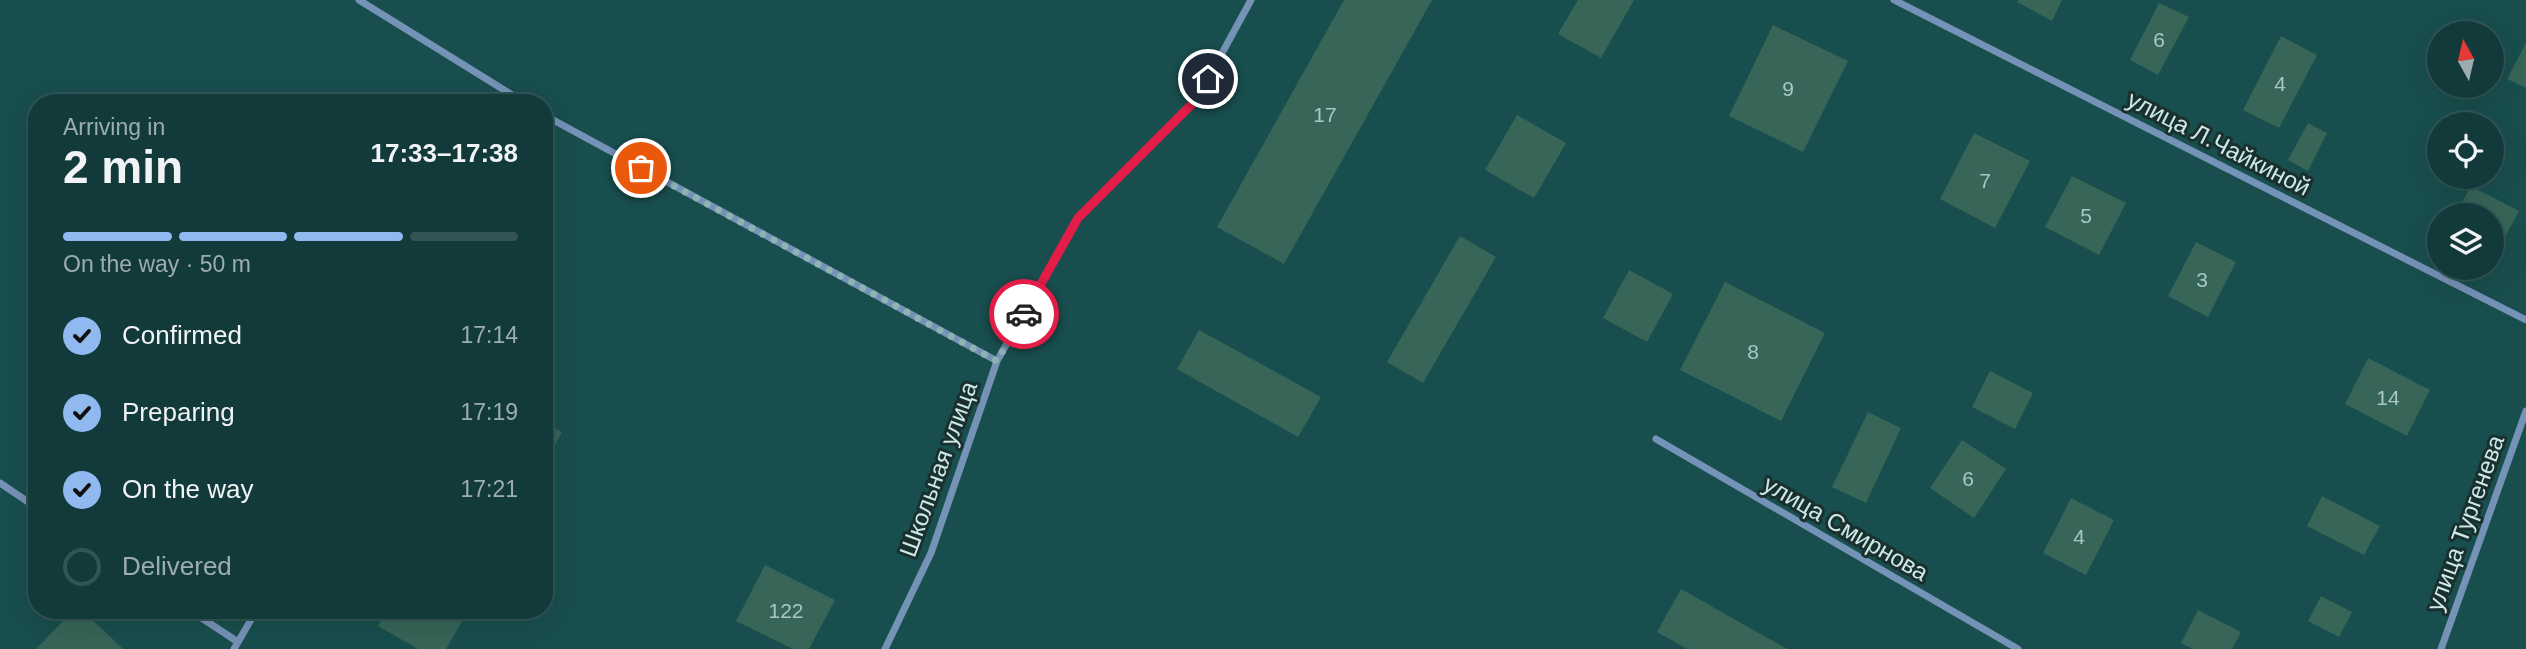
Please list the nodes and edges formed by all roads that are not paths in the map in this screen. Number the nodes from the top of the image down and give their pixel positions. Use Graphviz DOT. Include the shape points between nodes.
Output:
graph roads {
  1 [pos="359,0"];
  2 [pos="1251,0"];
  3 [pos="1894,0"];
  4 [pos="510,94"];
  5 [pos="553,121"];
  6 [pos="2526,320"];
  7 [pos="997,361"];
  8 [pos="2526,411"];
  9 [pos="1656,439"];
  10 [pos="0,483"];
  11 [pos="28,502"];
  12 [pos="201,619"];
  13 [pos="251,619"];
  14 [pos="236,646"];
  15 [pos="885,649"];
  16 [pos="2018,649"];
  17 [pos="2441,649"];
  1 -- 4 [label="street"];
  2 -- 7 [label="street, Школьная улица" via="1197,99 1078,218"];
  3 -- 6 [label="street, улица Л.Чайкиной"];
  5 -- 7 [label="street"];
  7 -- 15 [label="street, Школьная улица" via="931,553"];
  8 -- 17 [label="street, улица Тургенева"];
  9 -- 16 [label="street, улица Смирнова"];
  10 -- 11 [label="street"];
  12 -- 14 [label="street"];
  13 -- 14 [label="street"];
}
